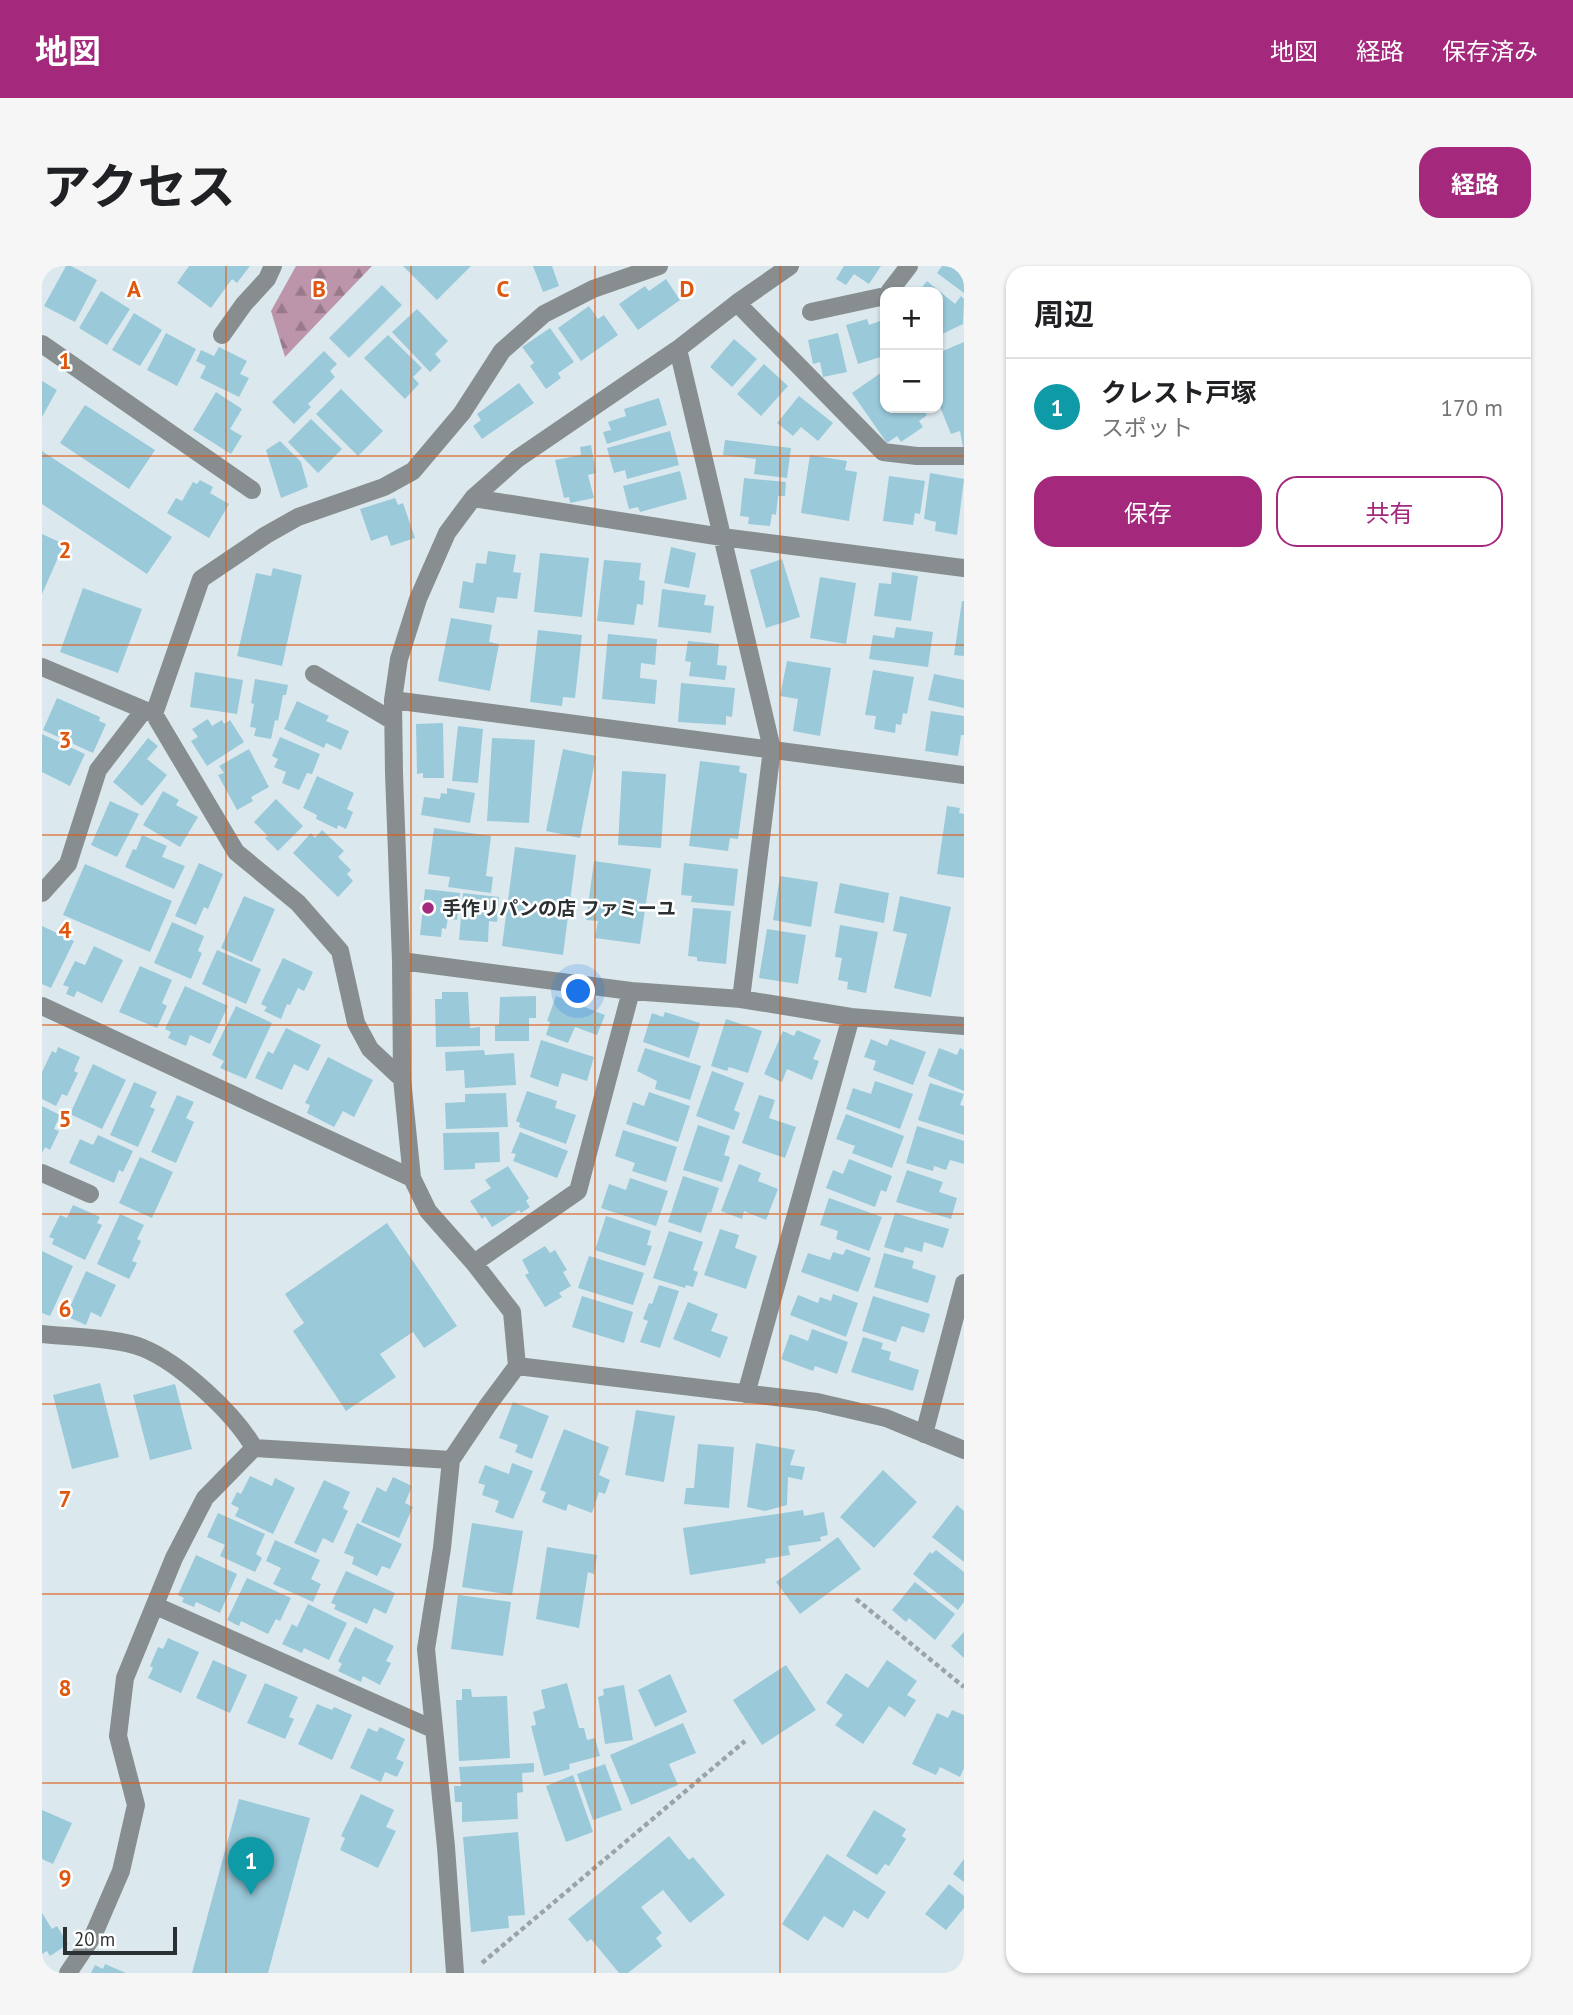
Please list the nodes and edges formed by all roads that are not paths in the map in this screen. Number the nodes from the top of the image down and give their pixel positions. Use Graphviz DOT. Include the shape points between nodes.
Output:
graph roads {
  1 [pos="273,266"];
  2 [pos="659,266"];
  3 [pos="790,266"];
  4 [pos="909,266"];
  5 [pos="893,287"];
  6 [pos="880,297"];
  7 [pos="737,303"];
  8 [pos="811,312"];
  9 [pos="222,335"];
  10 [pos="42,344"];
  11 [pos="678,349"];
  12 [pos="964,456"];
  13 [pos="252,489"];
  14 [pos="473,498"];
  15 [pos="722,537"];
  16 [pos="964,568"];
  17 [pos="42,667"];
  18 [pos="314,674"];
  19 [pos="393,700"];
  20 [pos="149,712"];
  21 [pos="393,721"];
  22 [pos="772,749"];
  23 [pos="964,775"];
  24 [pos="42,893"];
  25 [pos="401,961"];
  26 [pos="631,991"];
  27 [pos="741,999"];
  28 [pos="42,1006"];
  29 [pos="851,1017"];
  30 [pos="964,1026"];
  31 [pos="402,1079"];
  32 [pos="42,1173"];
  33 [pos="412,1178"];
  34 [pos="90,1194"];
  35 [pos="474,1263"];
  36 [pos="964,1283"];
  37 [pos="42,1335"];
  38 [pos="517,1366"];
  39 [pos="746,1394"];
  40 [pos="924,1434"];
  41 [pos="254,1448"];
  42 [pos="964,1451"];
  43 [pos="451,1460"];
  44 [pos="156,1606"];
  45 [pos="433,1729"];
  46 [pos="68,1973"];
  47 [pos="455,1973"];
  1 -- 9 [label="street"];
  2 -- 20 [label="street" via="593,289 544,314 502,351 462,413 413,471 384,487 298,517 201,579"];
  3 -- 7 [label="street"];
  4 -- 5 [label="street"];
  6 -- 8 [label="street"];
  7 -- 11 [label="street"];
  7 -- 12 [label="street" via="883,452"];
  10 -- 13 [label="street"];
  11 -- 14 [label="street" via="517,458"];
  11 -- 15 [label="street"];
  14 -- 15 [label="street"];
  14 -- 19 [label="street" via="447,533 418,599 399,659"];
  15 -- 16 [label="street"];
  15 -- 22 [label="street"];
  17 -- 20 [label="street"];
  18 -- 21 [label="street"];
  19 -- 21 [label="street"];
  19 -- 22 [label="street"];
  20 -- 24 [label="street" via="98,770 68,864"];
  20 -- 31 [label="street" via="236,852 298,903 341,951 356,1023 370,1049"];
  21 -- 25 [label="street"];
  22 -- 23 [label="street"];
  22 -- 27 [label="street"];
  25 -- 26 [label="street"];
  25 -- 31 [label="street"];
  26 -- 27 [label="street"];
  26 -- 35 [label="street" via="579,1191"];
  27 -- 29 [label="street"];
  28 -- 33 [label="street"];
  29 -- 30 [label="street"];
  29 -- 39 [label="street"];
  31 -- 33 [label="street"];
  32 -- 34 [label="street"];
  33 -- 35 [label="street" via="428,1211"];
  35 -- 38 [label="street" via="512,1312"];
  36 -- 40 [label="street"];
  37 -- 41 [label="street" via="143,1348 180,1370 215,1401"];
  38 -- 39 [label="street"];
  38 -- 43 [label="street"];
  39 -- 40 [label="street" via="817,1402 886,1418"];
  40 -- 42 [label="street"];
  41 -- 43 [label="street"];
  41 -- 44 [label="street" via="205,1498"];
  43 -- 45 [label="street" via="426,1649"];
  44 -- 45 [label="street"];
  44 -- 46 [label="street" via="125,1678 118,1736 136,1805 121,1871 93,1936"];
  45 -- 47 [label="street"];
}
